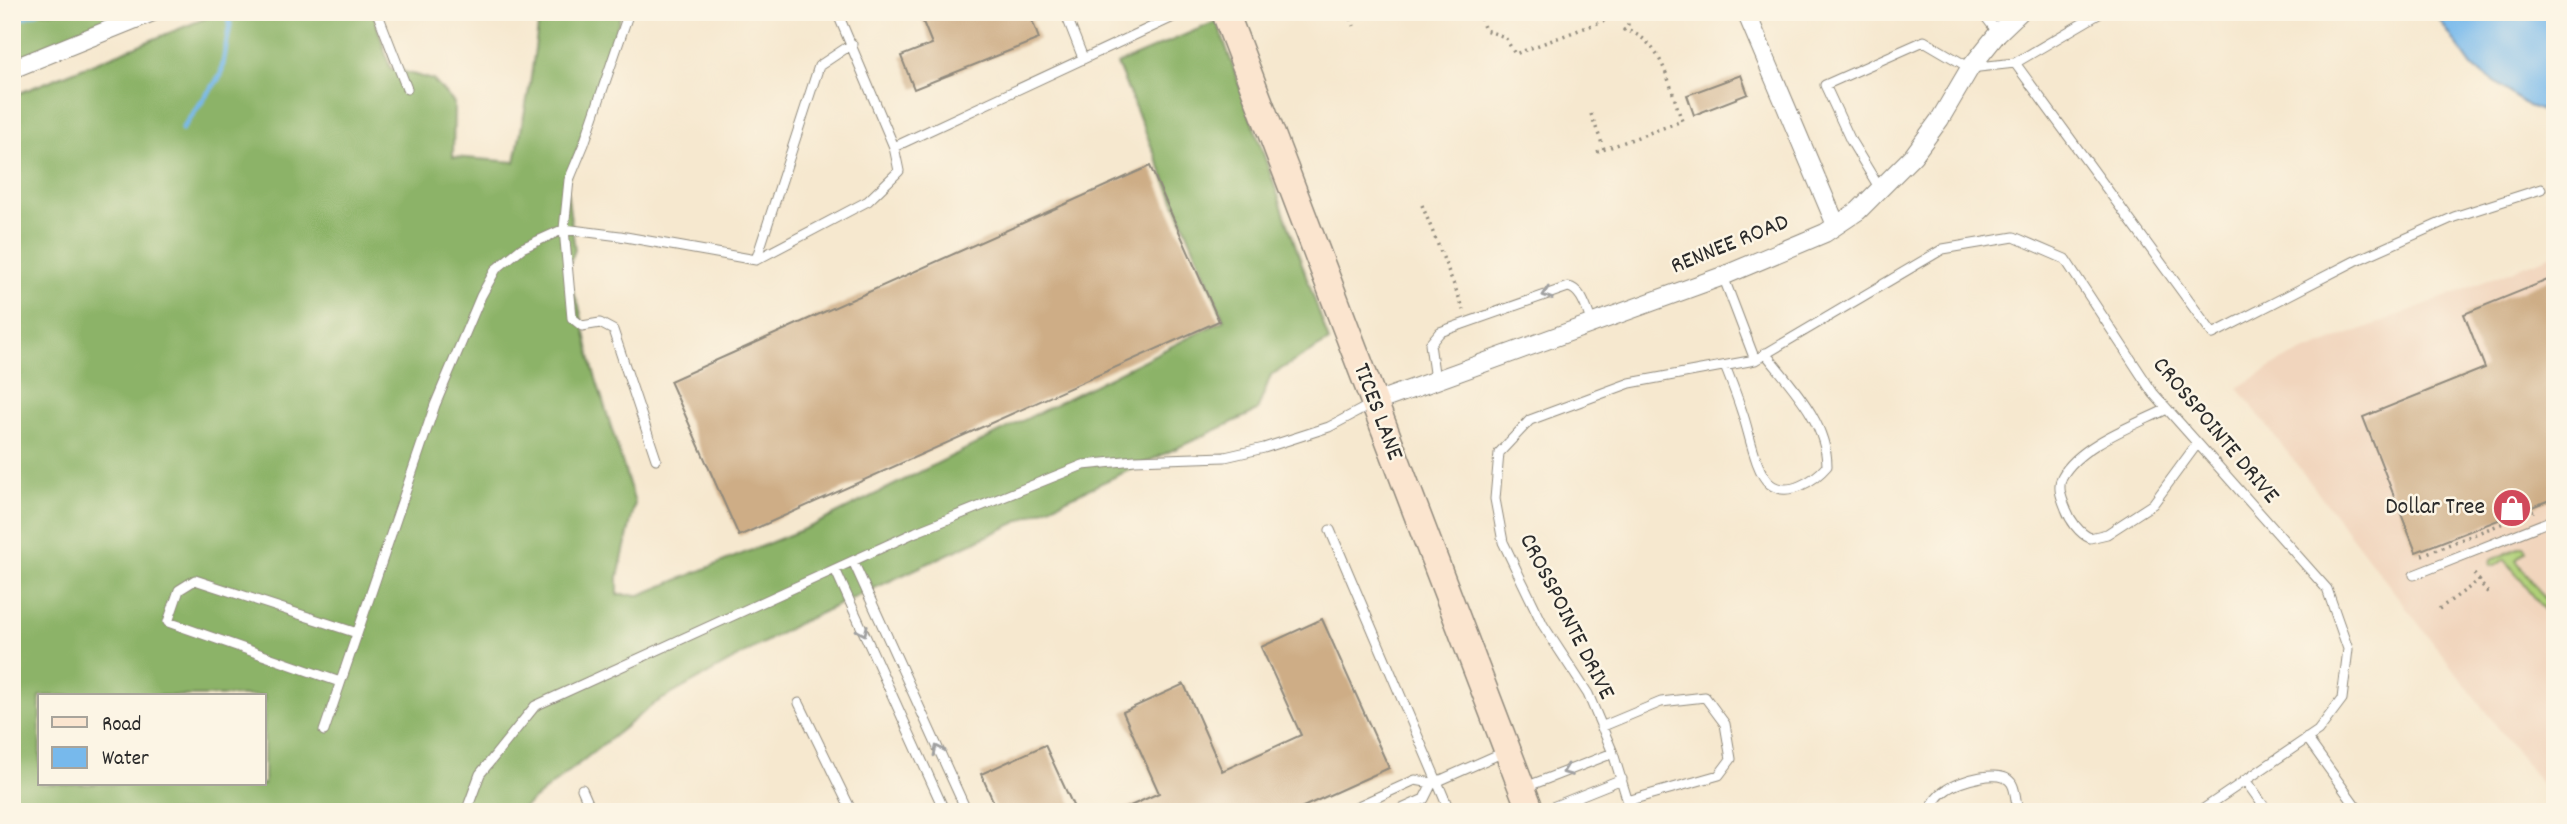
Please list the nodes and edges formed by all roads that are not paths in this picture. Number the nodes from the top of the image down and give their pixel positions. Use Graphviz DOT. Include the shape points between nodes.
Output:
graph roads {
  1 [pos="153,12"];
  2 [pos="377,12"];
  3 [pos="629,12"];
  4 [pos="837,12"];
  5 [pos="1065,12"];
  6 [pos="1184,12"];
  7 [pos="1225,12"];
  8 [pos="1746,12"];
  9 [pos="1982,12"];
  10 [pos="2020,12"];
  11 [pos="2102,12"];
  12 [pos="1998,33"];
  13 [pos="852,44"];
  14 [pos="1083,58"];
  15 [pos="2015,63"];
  16 [pos="1970,68"];
  17 [pos="12,69"];
  18 [pos="407,89"];
  19 [pos="894,147"];
  20 [pos="2541,188"];
  21 [pos="1881,190"];
  22 [pos="1836,225"];
  23 [pos="564,229"];
  24 [pos="757,260"];
  25 [pos="1723,276"];
  26 [pos="1592,323"];
  27 [pos="1765,353"];
  28 [pos="1755,360"];
  29 [pos="1725,366"];
  30 [pos="1435,380"];
  31 [pos="1373,403"];
  32 [pos="2167,409"];
  33 [pos="2197,443"];
  34 [pos="656,459"];
  35 [pos="2555,519"];
  36 [pos="1330,530"];
  37 [pos="853,561"];
  38 [pos="835,569"];
  39 [pos="2414,575"];
  40 [pos="357,633"];
  41 [pos="341,682"];
  42 [pos="799,704"];
  43 [pos="1601,727"];
  44 [pos="324,731"];
  45 [pos="2307,738"];
  46 [pos="1507,751"];
  47 [pos="1613,753"];
  48 [pos="1622,779"];
  49 [pos="2245,780"];
  50 [pos="1435,782"];
  51 [pos="953,783"];
  52 [pos="582,789"];
  53 [pos="935,790"];
  54 [pos="1526,800"];
  55 [pos="1627,801"];
  56 [pos="466,812"];
  57 [pos="592,812"];
  58 [pos="852,812"];
  59 [pos="945,812"];
  60 [pos="967,812"];
  61 [pos="1345,812"];
  62 [pos="1395,812"];
  63 [pos="1450,812"];
  64 [pos="1540,812"];
  65 [pos="1631,812"];
  66 [pos="1930,812"];
  67 [pos="2018,812"];
  68 [pos="2199,812"];
  69 [pos="2268,812"];
  70 [pos="2360,812"];
  1 -- 17 [label="street"];
  2 -- 18 [label="lane"];
  3 -- 23 [label="lane" via="569,180"];
  4 -- 13 [label="lane"];
  5 -- 14 [label="lane"];
  6 -- 14 [label="lane"];
  7 -- 31 [label="street, TICES LANE"];
  8 -- 22 [label="street"];
  9 -- 12 [label="lane"];
  10 -- 12 [label="street, RENNEE ROAD"];
  11 -- 15 [label="lane"];
  12 -- 16 [label="street, RENNEE ROAD"];
  13 -- 19 [label="lane"];
  13 -- 24 [label="lane" via="819,66"];
  14 -- 19 [label="lane"];
  15 -- 16 [label="lane"];
  15 -- 20 [label="lane" via="2213,334 2354,261 2454,217"];
  16 -- 21 [label="street, RENNEE ROAD" via="1940,119"];
  16 -- 21 [label="lane" via="1924,41 1825,85"];
  19 -- 24 [label="lane" via="899,171 868,201"];
  21 -- 22 [label="street, RENNEE ROAD"];
  22 -- 25 [label="street, RENNEE ROAD"];
  23 -- 24 [label="lane"];
  23 -- 34 [label="lane" via="572,318 582,326 600,323 613,330"];
  23 -- 40 [label="lane" via="522,248 495,269 481,296 435,405"];
  25 -- 26 [label="street, RENNEE ROAD"];
  25 -- 28 [label="lane"];
  26 -- 30 [label="street, RENNEE ROAD"];
  26 -- 30 [label="lane, one-way" via="1578,292 1571,287 1440,332 1432,340 1430,357"];
  27 -- 28 [label="lane, CROSSPOINTE DRIVE"];
  27 -- 29 [label="lane" via="1823,434 1828,456 1828,466 1820,475 1790,489 1766,481"];
  27 -- 32 [label="lane, CROSSPOINTE DRIVE" via="1943,249 2014,237 2065,259"];
  28 -- 29 [label="lane, CROSSPOINTE DRIVE"];
  29 -- 43 [label="lane, CROSSPOINTE DRIVE" via="1630,383 1530,420 1499,453 1495,499 1503,542 1543,625 1588,694"];
  30 -- 31 [label="street, RENNEE ROAD"];
  31 -- 37 [label="lane" via="1329,427 1264,449 1225,457 1083,465"];
  31 -- 46 [label="street, TICES LANE"];
  32 -- 33 [label="lane, CROSSPOINTE DRIVE"];
  32 -- 33 [label="lane" via="2092,447 2062,478 2060,495 2084,536 2107,534 2153,504"];
  33 -- 45 [label="lane, CROSSPOINTE DRIVE" via="2327,589 2348,649 2342,699"];
  35 -- 39 [label="lane"];
  36 -- 50 [label="lane"];
  37 -- 38 [label="lane"];
  51 -- 37 [label="lane, one-way"];
  38 -- 53 [label="lane, one-way"];
  38 -- 56 [label="lane" via="535,706 480,774"];
  40 -- 41 [label="lane"];
  40 -- 41 [label="lane" via="195,580 179,590 168,622"];
  41 -- 44 [label="lane"];
  42 -- 58 [label="lane"];
  43 -- 47 [label="lane, CROSSPOINTE DRIVE"];
  43 -- 55 [label="lane" via="1661,702 1705,697 1725,724 1731,759 1719,775"];
  45 -- 49 [label="lane, CROSSPOINTE DRIVE"];
  45 -- 70 [label="lane"];
  46 -- 50 [label="lane"];
  46 -- 54 [label="street, TICES LANE"];
  47 -- 48 [label="lane, CROSSPOINTE DRIVE"];
  47 -- 54 [label="lane, one-way"];
  48 -- 55 [label="lane, CROSSPOINTE DRIVE"];
  48 -- 64 [label="lane"];
  49 -- 68 [label="lane, CROSSPOINTE DRIVE"];
  49 -- 69 [label="lane"];
  50 -- 61 [label="lane" via="1415,780"];
  50 -- 62 [label="lane" via="1424,799"];
  50 -- 63 [label="lane"];
  51 -- 53 [label="lane"];
  51 -- 60 [label="lane"];
  52 -- 57 [label="lane"];
  53 -- 59 [label="lane"];
  55 -- 65 [label="lane, CROSSPOINTE DRIVE"];
  66 -- 67 [label="lane" via="1944,790 1993,774 2013,785"];
}
